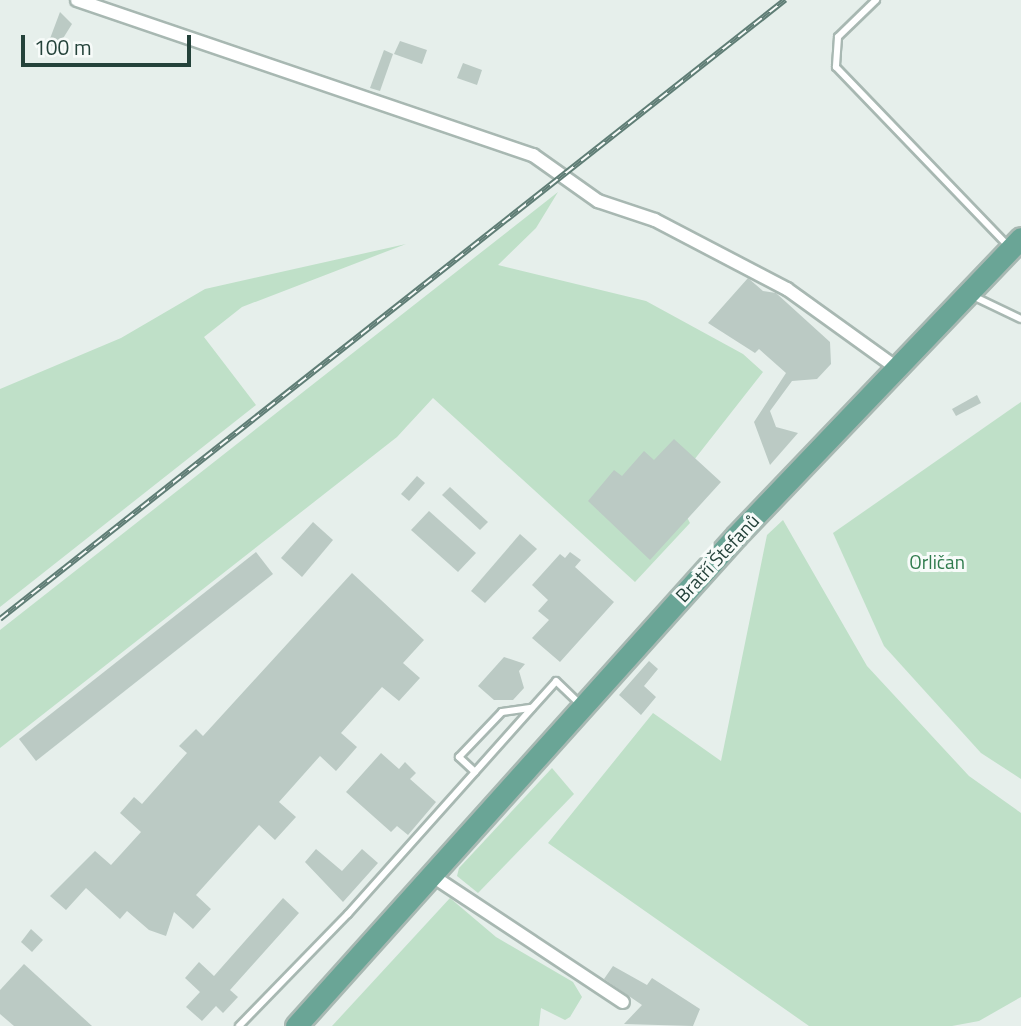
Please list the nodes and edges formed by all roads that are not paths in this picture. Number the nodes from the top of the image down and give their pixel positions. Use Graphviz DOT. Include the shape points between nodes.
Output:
graph roads {
  1 [pos="77,0"];
  2 [pos="876,0"];
  3 [pos="1016,244"];
  4 [pos="968,294"];
  5 [pos="1021,319"];
  6 [pos="897,368"];
  7 [pos="582,706"];
  8 [pos="532,708"];
  9 [pos="475,772"];
  10 [pos="431,875"];
  11 [pos="623,1002"];
  12 [pos="239,1026"];
  13 [pos="296,1026"];
  1 -- 6 [label="street" via="533,156 598,201 655,220 787,289"];
  2 -- 3 [label="lane" via="838,37 836,67"];
  3 -- 4 [label="main road, Bratří Štefanů"];
  4 -- 5 [label="lane"];
  4 -- 6 [label="main road, Bratří Štefanů"];
  6 -- 7 [label="main road, Bratří Štefanů"];
  7 -- 8 [label="lane" via="556,681"];
  7 -- 10 [label="main road, Bratří Štefanů"];
  8 -- 9 [label="lane"];
  8 -- 9 [label="lane" via="502,712 459,757"];
  9 -- 12 [label="lane"];
  10 -- 11 [label="street"];
  10 -- 13 [label="main road, Bratří Štefanů"];
}
